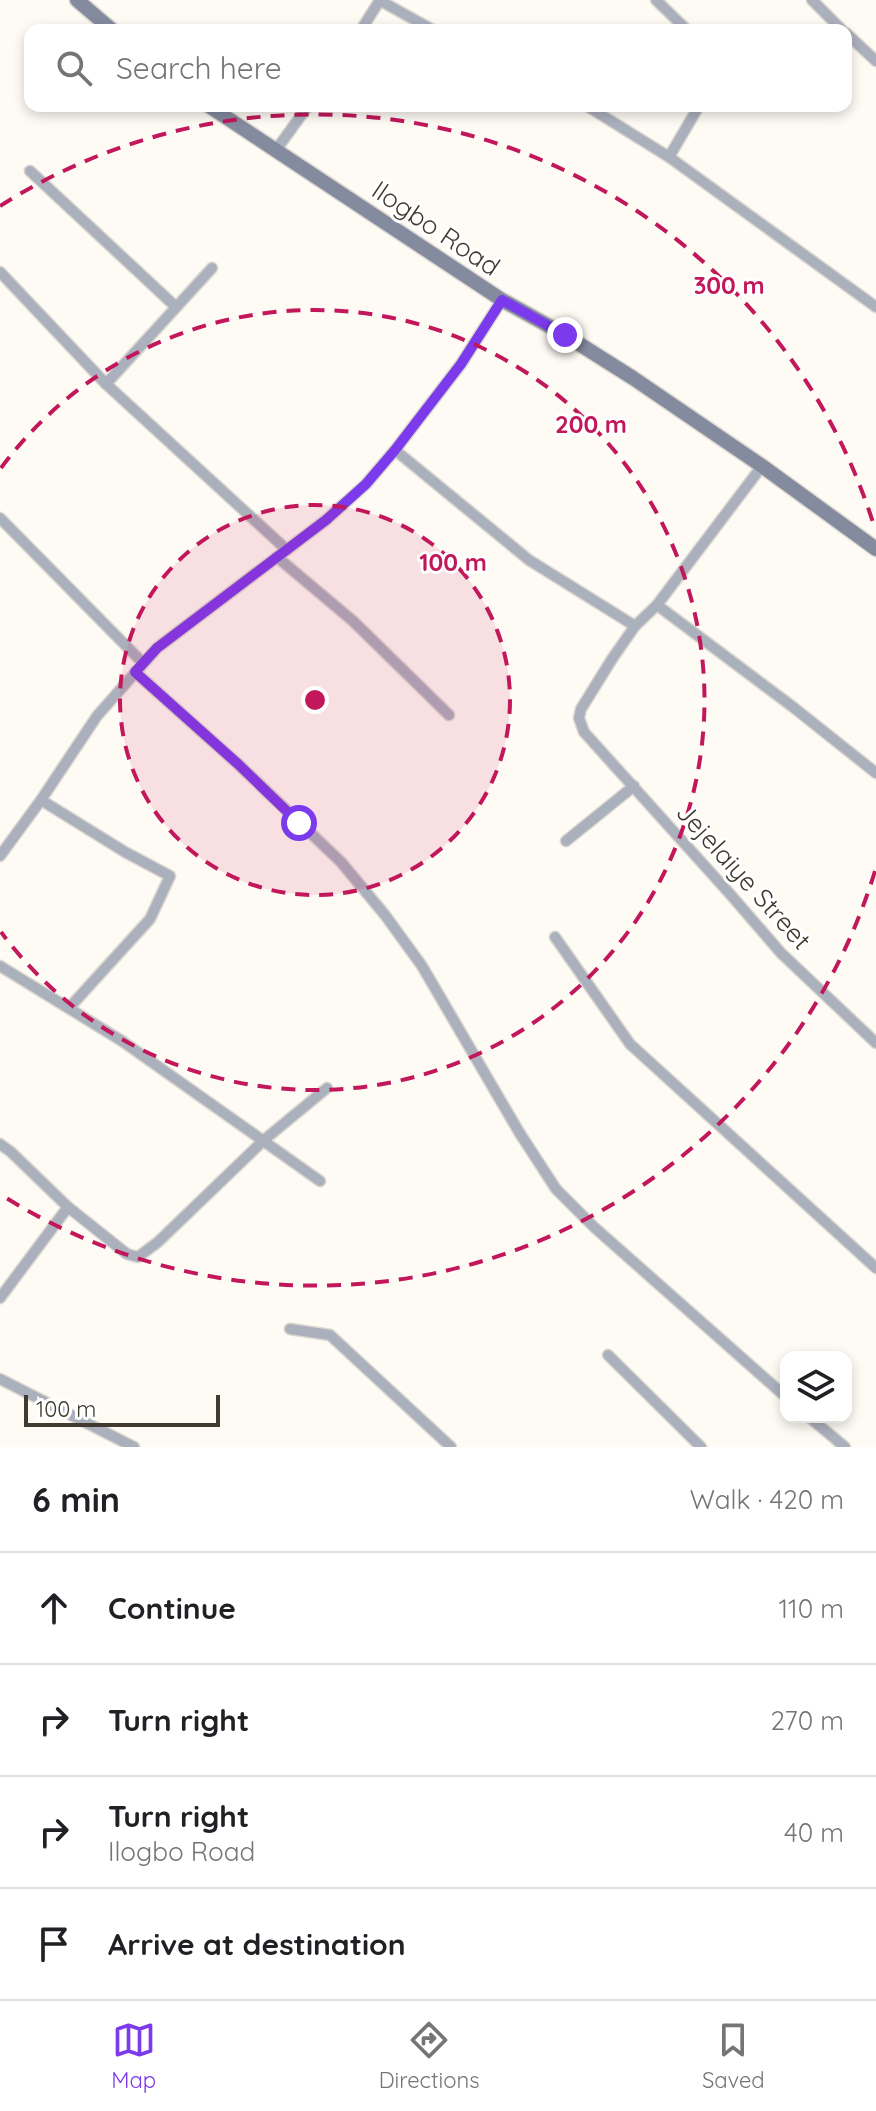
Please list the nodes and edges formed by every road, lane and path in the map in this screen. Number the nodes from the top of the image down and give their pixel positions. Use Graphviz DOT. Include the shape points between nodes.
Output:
graph roads {
  1 [pos="77,0"];
  2 [pos="379,0"];
  3 [pos="656,0"];
  4 [pos="812,0"];
  5 [pos="105,24"];
  6 [pos="365,24"];
  7 [pos="422,24"];
  8 [pos="681,24"];
  9 [pos="836,24"];
  10 [pos="852,39"];
  11 [pos="876,61"];
  12 [pos="218,112"];
  13 [pos="304,112"];
  14 [pos="597,112"];
  15 [pos="695,112"];
  16 [pos="276,150"];
  17 [pos="669,157"];
  18 [pos="30,171"];
  19 [pos="212,268"];
  20 [pos="0,272"];
  21 [pos="502,300"];
  22 [pos="176,307"];
  23 [pos="876,307"];
  24 [pos="106,384"];
  25 [pos="395,450"];
  26 [pos="762,466"];
  27 [pos="0,518"];
  28 [pos="876,549"];
  29 [pos="287,550"];
  30 [pos="277,557"];
  31 [pos="657,605"];
  32 [pos="635,626"];
  33 [pos="143,663"];
  34 [pos="135,672"];
  35 [pos="449,715"];
  36 [pos="876,773"];
  37 [pos="634,786"];
  38 [pos="41,800"];
  39 [pos="566,841"];
  40 [pos="0,856"];
  41 [pos="555,937"];
  42 [pos="0,966"];
  43 [pos="69,1008"];
  44 [pos="876,1043"];
  45 [pos="327,1088"];
  46 [pos="264,1140"];
  47 [pos="0,1144"];
  48 [pos="320,1181"];
  49 [pos="68,1207"];
  50 [pos="876,1268"];
  51 [pos="0,1298"];
  52 [pos="290,1329"];
  53 [pos="608,1355"];
  54 [pos="0,1379"];
  55 [pos="780,1392"];
  56 [pos="816,1423"];
  57 [pos="134,1447"];
  58 [pos="451,1447"];
  59 [pos="701,1447"];
  60 [pos="845,1447"];
  1 -- 5 [label="main road"];
  2 -- 6 [label="street"];
  2 -- 7 [label="street"];
  3 -- 8 [label="street"];
  4 -- 9 [label="street"];
  10 -- 11 [label="street"];
  12 -- 16 [label="main road, Ilogbo Road"];
  13 -- 16 [label="street"];
  14 -- 17 [label="street"];
  15 -- 17 [label="street"];
  16 -- 21 [label="main road, Ilogbo Road"];
  17 -- 23 [label="street"];
  18 -- 22 [label="street"];
  19 -- 22 [label="street"];
  20 -- 24 [label="street"];
  21 -- 25 [label="street"];
  21 -- 26 [label="main road, Ilogbo Road" via="565,335"];
  22 -- 24 [label="street"];
  24 -- 29 [label="street"];
  25 -- 29 [label="street" via="366,484"];
  25 -- 32 [label="street" via="529,560"];
  26 -- 28 [label="main road, Ilogbo Road"];
  26 -- 31 [label="street"];
  27 -- 33 [label="street"];
  29 -- 30 [label="street"];
  30 -- 33 [label="street"];
  30 -- 35 [label="street" via="353,621"];
  31 -- 32 [label="street"];
  31 -- 36 [label="street"];
  32 -- 37 [label="street, Jejelaiye Street" via="579,718 584,732"];
  33 -- 34 [label="street"];
  34 -- 38 [label="street" via="97,716"];
  34 -- 55 [label="street" via="341,862 385,915 422,966 556,1189"];
  37 -- 39 [label="street"];
  37 -- 44 [label="street, Jejelaiye Street" via="781,953"];
  38 -- 40 [label="street"];
  38 -- 43 [label="street" via="170,876 150,919"];
  41 -- 50 [label="street" via="630,1044"];
  42 -- 43 [label="street"];
  43 -- 46 [label="street"];
  45 -- 46 [label="street"];
  46 -- 48 [label="street"];
  46 -- 49 [label="street" via="138,1257"];
  47 -- 49 [label="street"];
  49 -- 51 [label="street"];
  52 -- 58 [label="street" via="330,1335"];
  53 -- 59 [label="street"];
  54 -- 57 [label="street"];
  56 -- 60 [label="street"];
}
